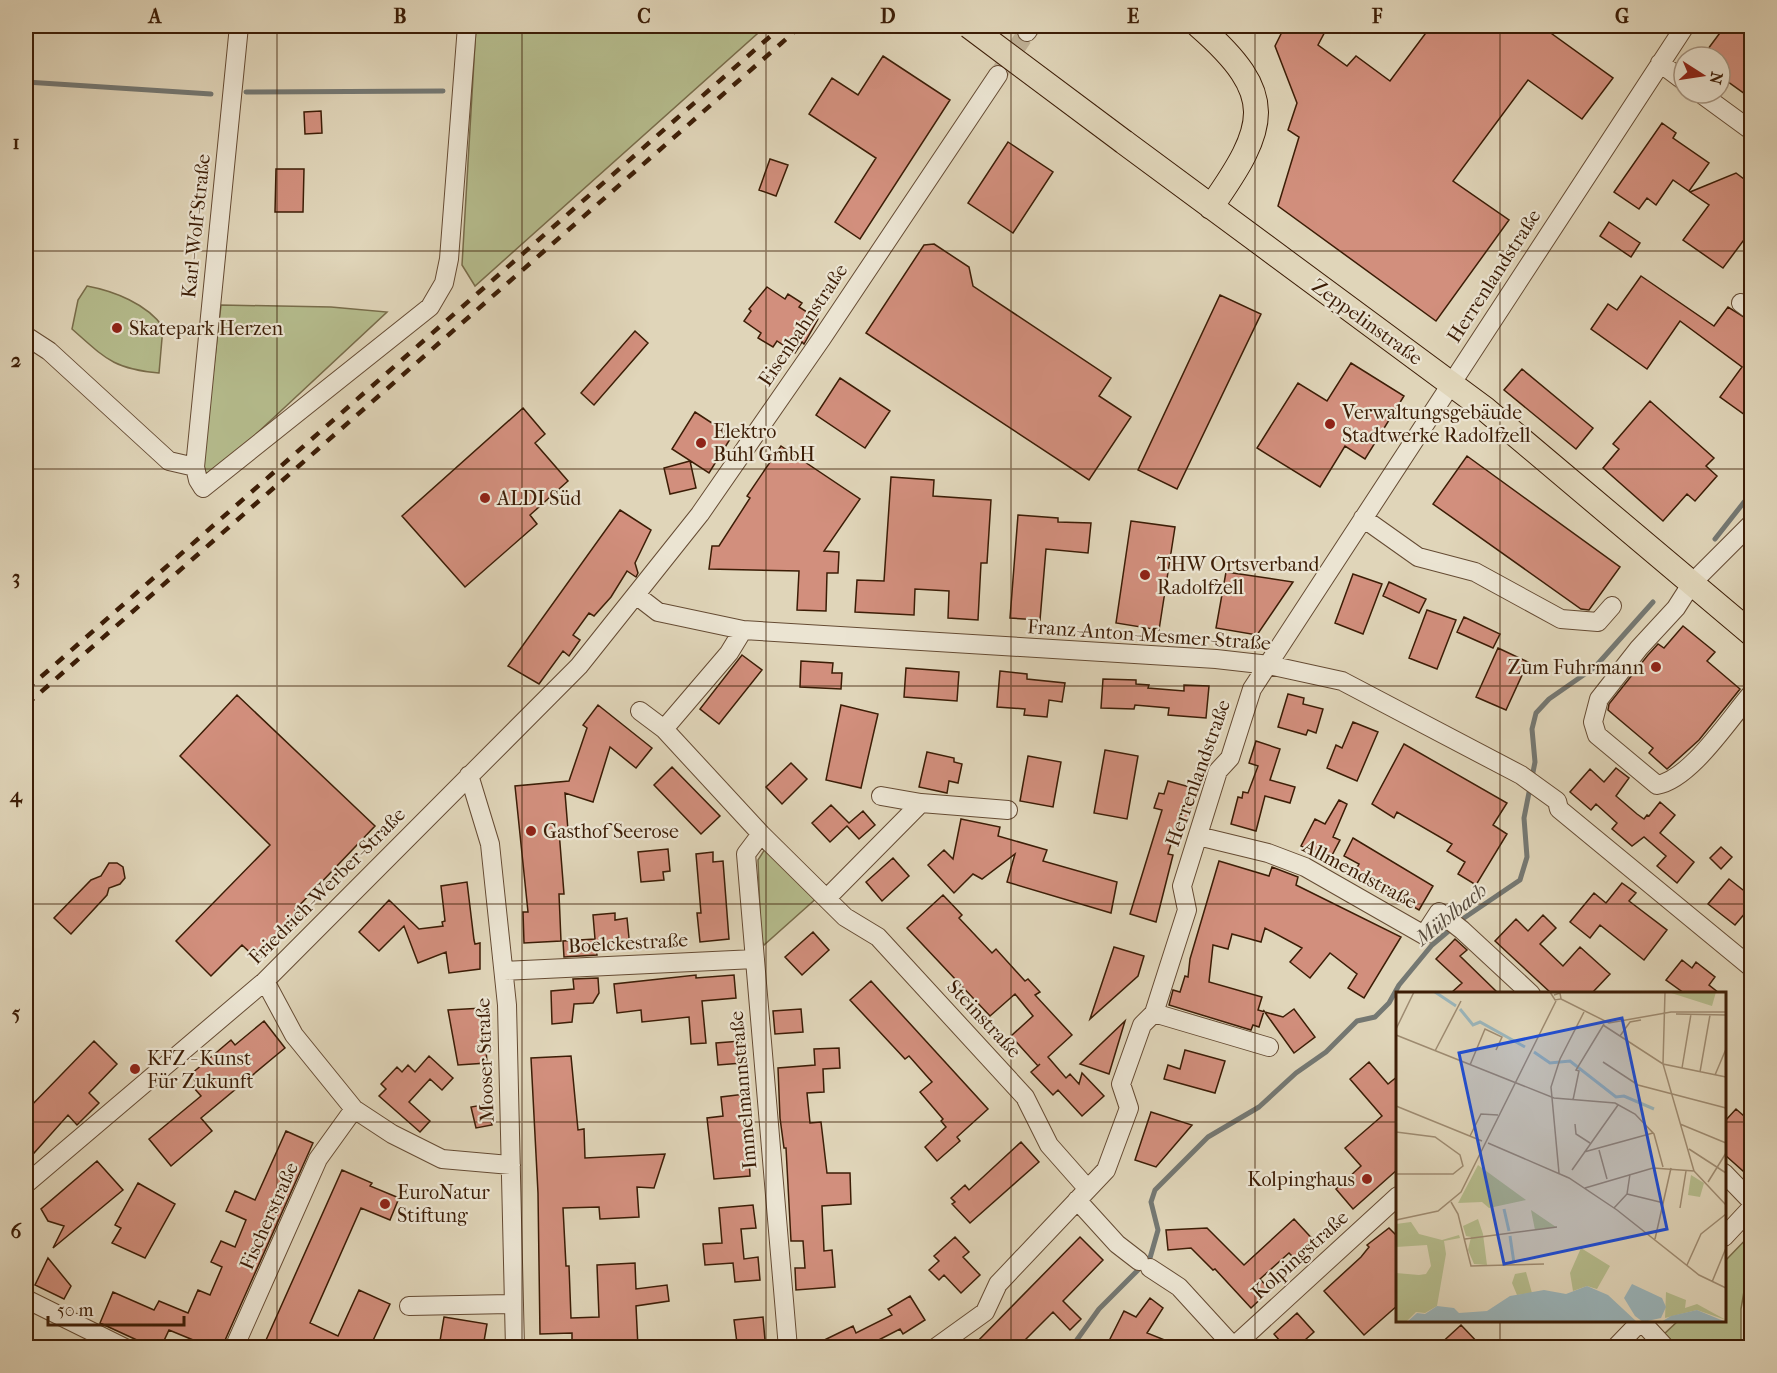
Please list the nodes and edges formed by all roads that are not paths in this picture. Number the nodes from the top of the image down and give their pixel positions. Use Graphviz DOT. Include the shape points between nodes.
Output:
graph roads {
  1 [pos="239,26"];
  2 [pos="467,26"];
  3 [pos="969,26"];
  4 [pos="1199,26"];
  5 [pos="1685,26"];
  6 [pos="1660,63"];
  7 [pos="1672,72"];
  8 [pos="998,75"];
  9 [pos="1718,105"];
  10 [pos="1752,130"];
  11 [pos="1211,207"];
  12 [pos="26,336"];
  13 [pos="1450,382"];
  14 [pos="195,467"];
  15 [pos="1363,518"];
  16 [pos="1752,523"];
  17 [pos="1692,583"];
  18 [pos="636,595"];
  19 [pos="1612,606"];
  20 [pos="743,630"];
  21 [pos="1752,634"];
  22 [pos="1269,665"];
  23 [pos="1752,693"];
  24 [pos="640,711"];
  25 [pos="664,729"];
  26 [pos="469,775"];
  27 [pos="881,796"];
  28 [pos="921,803"];
  29 [pos="1008,810"];
  30 [pos="761,834"];
  31 [pos="1198,836"];
  32 [pos="827,898"];
  33 [pos="755,959"];
  34 [pos="1752,968"];
  35 [pos="504,971"];
  36 [pos="265,981"];
  37 [pos="1530,992"];
  38 [pos="1154,1013"];
  39 [pos="1269,1047"];
  40 [pos="354,1109"];
  41 [pos="511,1165"];
  42 [pos="1726,1174"];
  43 [pos="26,1184"];
  44 [pos="1082,1194"];
  45 [pos="1396,1198"];
  46 [pos="1752,1204"];
  47 [pos="1726,1236"];
  48 [pos="26,1299"];
  49 [pos="514,1304"];
  50 [pos="409,1306"];
  51 [pos="1641,1322"];
  52 [pos="1643,1322"];
  53 [pos="125,1347"];
  54 [pos="234,1347"];
  55 [pos="515,1347"];
  56 [pos="788,1347"];
  57 [pos="935,1347"];
  58 [pos="1232,1347"];
  59 [pos="1615,1347"];
  60 [pos="1666,1347"];
  1 -- 14 [label="street, Karl-Wolf-Straße"];
  2 -- 14 [label="street, Karl-Wolf-Straße" via="450,182 449,259 444,283 430,307 203,488"];
  3 -- 11 [label="main road, Zeppelinstraße, bridge"];
  4 -- 11 [label="main road" via="1244,72 1256,108 1248,151"];
  5 -- 6 [label="street, Herrenlandstraße"];
  6 -- 7 [label="street"];
  6 -- 13 [label="street, Herrenlandstraße"];
  8 -- 18 [label="street, Eisenbahnstraße" via="816,348 700,514"];
  9 -- 10 [label="street"];
  11 -- 13 [label="main road, Zeppelinstraße"];
  12 -- 14 [label="street" via="49,351 169,461"];
  13 -- 15 [label="street, Herrenlandstraße"];
  13 -- 17 [label="main road, Zeppelinstraße"];
  15 -- 19 [label="street" via="1418,557 1475,572 1562,619 1598,622"];
  15 -- 22 [label="street, Herrenlandstraße"];
  16 -- 17 [label="street"];
  17 -- 21 [label="main road, Zeppelinstraße"];
  17 -- 23 [label="street" via="1676,608 1599,699 1593,722 1597,735 1657,785 1668,783 1684,772"];
  18 -- 20 [label="street, Franz-Anton-Mesmer-Straße" via="658,612"];
  18 -- 26 [label="street, Friedrich-Werber-Straße" via="579,666"];
  20 -- 22 [label="street, Franz-Anton-Mesmer-Straße"];
  20 -- 25 [label="street" via="729,653"];
  22 -- 31 [label="street, Herrenlandstraße" via="1252,689 1230,758 1218,771"];
  22 -- 34 [label="street, Franz-Anton-Mesmer-Straße" via="1342,681 1521,775 1557,801 1559,809"];
  24 -- 25 [label="street, Steinstraße"];
  25 -- 30 [label="street, Steinstraße"];
  26 -- 35 [label="street, Mooser Straße" via="490,844"];
  26 -- 36 [label="street, Friedrich-Werber-Straße"];
  27 -- 28 [label="street"];
  28 -- 29 [label="street"];
  28 -- 32 [label="street"];
  30 -- 32 [label="street, Steinstraße"];
  30 -- 33 [label="street, Immelmannstraße" via="746,854"];
  31 -- 37 [label="street, Allmendstraße" via="1268,853 1305,867 1424,935 1438,912"];
  31 -- 38 [label="street, Herrenlandstraße" via="1182,886 1187,910"];
  32 -- 44 [label="street, Steinstraße" via="845,917 878,937 1025,1097 1049,1145"];
  33 -- 35 [label="street, Boelckestraße"];
  33 -- 56 [label="street, Immelmannstraße"];
  35 -- 41 [label="street, Mooser Straße"];
  36 -- 40 [label="street" via="294,1035"];
  36 -- 43 [label="street, Friedrich-Werber-Straße"];
  38 -- 39 [label="street"];
  38 -- 44 [label="street, Herrenlandstraße" via="1142,1025 1122,1084 1129,1108 1118,1141 1106,1170"];
  40 -- 41 [label="street" via="442,1159"];
  40 -- 54 [label="street, Fischerstraße" via="318,1160"];
  41 -- 49 [label="street, Mooser Straße"];
  42 -- 46 [label="street"];
  44 -- 57 [label="street, Herrenlandstraße" via="998,1284 985,1312"];
  44 -- 58 [label="street, Steinstraße" via="1117,1244 1179,1287"];
  45 -- 58 [label="street, Kolpingstraße"];
  46 -- 47 [label="street"];
  48 -- 53 [label="street"];
  49 -- 50 [label="street"];
  49 -- 55 [label="street, Mooser Straße"];
  51 -- 59 [label="street"];
  52 -- 60 [label="street"];
}
